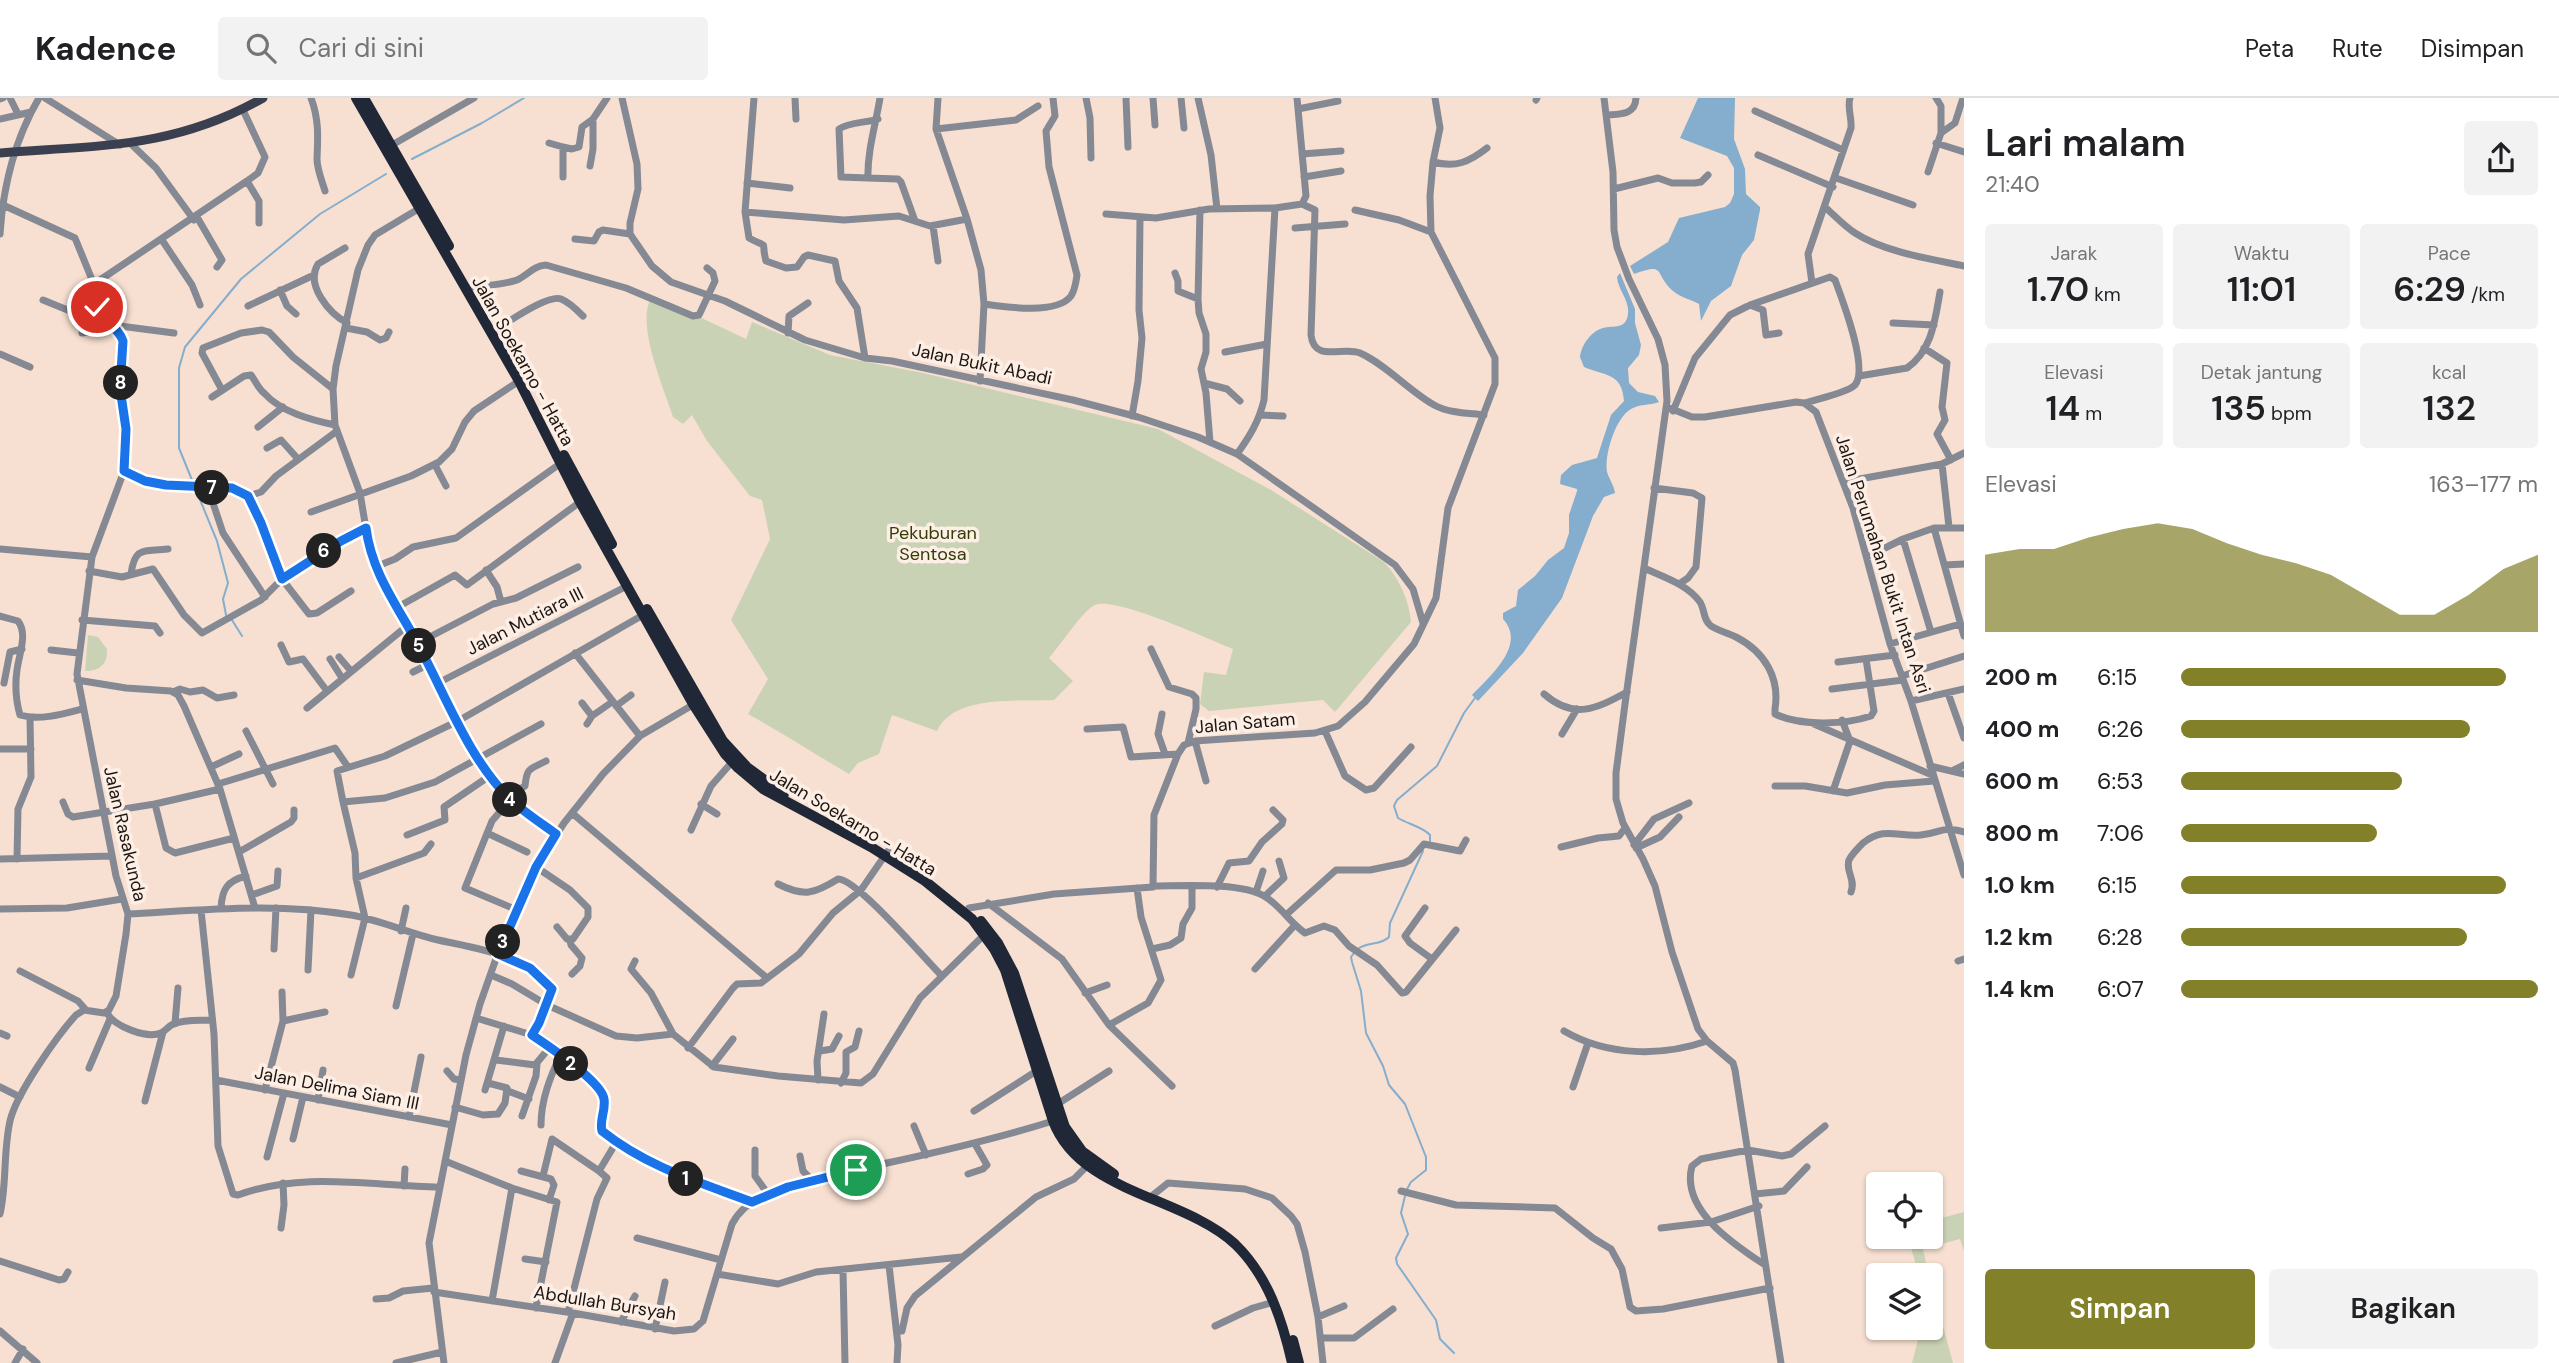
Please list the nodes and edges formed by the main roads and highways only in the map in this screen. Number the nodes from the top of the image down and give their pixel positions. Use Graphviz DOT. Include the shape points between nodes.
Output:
graph roads {
  1 [pos="263,98"];
  2 [pos="356,98"];
  3 [pos="364,98"];
  4 [pos="389,147"];
  5 [pos="0,153"];
  6 [pos="555,445"];
  7 [pos="696,703"];
  8 [pos="886,853"];
  9 [pos="1291,1362"];
  1 -- 5 [label="main road" via="202,127 131,144"];
  2 -- 4 [label="highway, Jalan Soekarno - Hatta"];
  3 -- 4 [label="highway, Jalan Soekarno - Hatta"];
  4 -- 6 [label="highway, Jalan Soekarno - Hatta"];
  4 -- 6 [label="highway, Jalan Soekarno - Hatta" via="496,330"];
  6 -- 7 [label="highway, Jalan Soekarno - Hatta"];
  6 -- 7 [label="highway, Jalan Soekarno - Hatta" via="580,502"];
  7 -- 8 [label="highway, Jalan Soekarno - Hatta" via="730,749 763,780"];
  7 -- 8 [label="highway, Jalan Soekarno - Hatta" via="732,762 762,789"];
  8 -- 9 [label="highway, Jalan Soekarno - Hatta" via="959,908 984,935 1005,970 1062,1140 1087,1166 1223,1235 1252,1265 1273,1302"];
  8 -- 9 [label="highway, Jalan Soekarno - Hatta" via="929,877 969,908 998,943 1014,973 1056,1105 1082,1152 1153,1195 1215,1224 1247,1247 1270,1280 1292,1333"];
}
